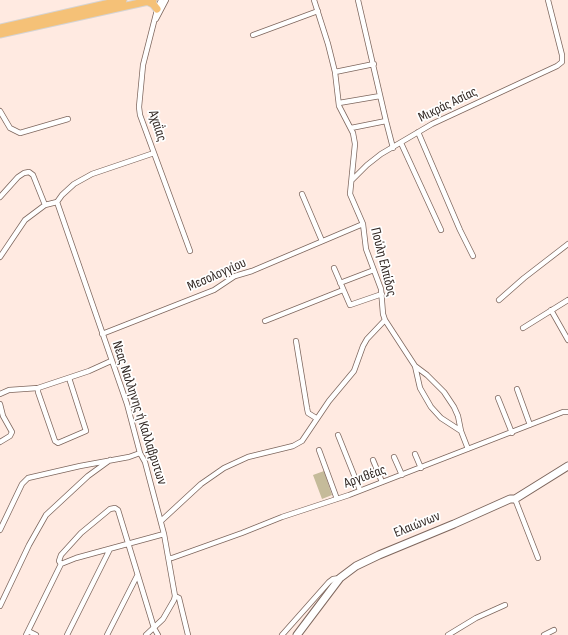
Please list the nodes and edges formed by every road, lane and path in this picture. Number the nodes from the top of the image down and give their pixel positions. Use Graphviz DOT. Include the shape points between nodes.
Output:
graph roads {
  1 [pos="123,0"];
  2 [pos="161,0"];
  3 [pos="166,0"];
  4 [pos="314,0"];
  5 [pos="358,0"];
  6 [pos="548,0"];
  7 [pos="150,1"];
  8 [pos="157,9"];
  9 [pos="318,12"];
  10 [pos="154,24"];
  11 [pos="0,28"];
  12 [pos="0,34"];
  13 [pos="253,35"];
  14 [pos="374,64"];
  15 [pos="335,72"];
  16 [pos="380,96"];
  17 [pos="339,103"];
  18 [pos="0,111"];
  19 [pos="68,119"];
  20 [pos="386,121"];
  21 [pos="351,128"];
  22 [pos="418,132"];
  23 [pos="401,143"];
  24 [pos="393,148"];
  25 [pos="154,153"];
  26 [pos="352,180"];
  27 [pos="302,194"];
  28 [pos="0,198"];
  29 [pos="58,200"];
  30 [pos="46,205"];
  31 [pos="362,224"];
  32 [pos="441,230"];
  33 [pos="322,241"];
  34 [pos="568,244"];
  35 [pos="190,251"];
  36 [pos="473,256"];
  37 [pos="0,257"];
  38 [pos="334,268"];
  39 [pos="374,270"];
  40 [pos="340,282"];
  41 [pos="343,290"];
  42 [pos="382,294"];
  43 [pos="499,300"];
  44 [pos="568,300"];
  45 [pos="551,310"];
  46 [pos="385,320"];
  47 [pos="265,321"];
  48 [pos="523,328"];
  49 [pos="102,334"];
  50 [pos="568,340"];
  51 [pos="296,341"];
  52 [pos="111,361"];
  53 [pos="415,366"];
  54 [pos="69,378"];
  55 [pos="38,388"];
  56 [pos="517,389"];
  57 [pos="0,394"];
  58 [pos="498,398"];
  59 [pos="0,404"];
  60 [pos="568,412"];
  61 [pos="316,418"];
  62 [pos="530,426"];
  63 [pos="461,431"];
  64 [pos="512,433"];
  65 [pos="338,435"];
  66 [pos="0,442"];
  67 [pos="468,449"];
  68 [pos="319,450"];
  69 [pos="140,453"];
  70 [pos="415,454"];
  71 [pos="394,457"];
  72 [pos="110,460"];
  73 [pos="374,460"];
  74 [pos="568,466"];
  75 [pos="421,468"];
  76 [pos="402,475"];
  77 [pos="382,482"];
  78 [pos="360,490"];
  79 [pos="337,499"];
  80 [pos="515,499"];
  81 [pos="162,521"];
  82 [pos="0,530"];
  83 [pos="164,534"];
  84 [pos="128,543"];
  85 [pos="110,549"];
  86 [pos="169,558"];
  87 [pos="538,558"];
  88 [pos="61,564"];
  89 [pos="138,576"];
  90 [pos="340,578"];
  91 [pos="175,596"];
  92 [pos="505,605"];
  93 [pos="0,606"];
  94 [pos="154,628"];
  95 [pos="554,630"];
  96 [pos="27,633"];
  97 [pos="36,635"];
  98 [pos="67,635"];
  99 [pos="107,635"];
  100 [pos="146,635"];
  101 [pos="158,635"];
  102 [pos="188,635"];
  103 [pos="282,635"];
  104 [pos="297,635"];
  105 [pos="448,635"];
  106 [pos="544,635"];
  1 -- 11 [label="main road"];
  2 -- 8 [label="street, Αχαΐας"];
  3 -- 10 [label="street, Αχαΐας"];
  4 -- 9 [label="street, Πούλη Ελπίδος"];
  5 -- 14 [label="street"];
  6 -- 22 [label="street, Μικράς Ασίας" via="562,62"];
  7 -- 8 [label="main road"];
  7 -- 12 [label="main road"];
  8 -- 10 [label="street, Αχαΐας"];
  9 -- 13 [label="street"];
  9 -- 15 [label="street, Πούλη Ελπίδος"];
  10 -- 25 [label="street, Αχαΐας" via="142,71 139,107"];
  14 -- 15 [label="street"];
  14 -- 16 [label="street"];
  15 -- 17 [label="street, Πούλη Ελπίδος"];
  16 -- 17 [label="street"];
  16 -- 20 [label="street"];
  17 -- 21 [label="street, Πούλη Ελπίδος"];
  18 -- 19 [label="street" via="10,128 20,133"];
  20 -- 21 [label="street"];
  20 -- 24 [label="street"];
  21 -- 26 [label="street, Πούλη Ελπίδος" via="356,144"];
  22 -- 23 [label="street, Μικράς Ασίας"];
  22 -- 36 [label="street"];
  23 -- 24 [label="street, Μικράς Ασίας"];
  23 -- 32 [label="street"];
  24 -- 26 [label="street, Μικράς Ασίας" via="381,154"];
  25 -- 29 [label="street, Αχαΐας" via="83,178"];
  25 -- 35 [label="street"];
  26 -- 31 [label="street, Πούλη Ελπίδος" via="350,194"];
  27 -- 33 [label="street"];
  28 -- 30 [label="street" via="18,177 27,172 33,175"];
  29 -- 30 [label="street"];
  29 -- 49 [label="street, Νεας Nαλληνης ή Καλλαβρυτων"];
  30 -- 37 [label="street" via="23,221"];
  31 -- 33 [label="street, Μεσολογγίου"];
  31 -- 39 [label="street, Πούλη Ελπίδος" via="366,249"];
  33 -- 49 [label="street, Μεσολογγίου" via="235,276 214,290"];
  34 -- 43 [label="street"];
  38 -- 40 [label="street"];
  39 -- 40 [label="street"];
  39 -- 42 [label="street, Πούλη Ελπίδος"];
  40 -- 41 [label="street"];
  41 -- 42 [label="street" via="349,304 352,305"];
  41 -- 47 [label="street"];
  42 -- 46 [label="street, Πούλη Ελπίδος"];
  44 -- 45 [label="street"];
  45 -- 48 [label="street"];
  45 -- 50 [label="street"];
  46 -- 53 [label="street"];
  46 -- 61 [label="street" via="367,339 354,371"];
  49 -- 52 [label="street, Νεας Nαλληνης ή Καλλαβρυτων"];
  51 -- 61 [label="street" via="308,413"];
  52 -- 54 [label="street"];
  52 -- 69 [label="street, Νεας Nαλληνης ή Καλλαβρυτων" via="127,404"];
  53 -- 63 [label="street" via="444,392 458,416"];
  53 -- 63 [label="street" via="420,388 431,408"];
  54 -- 55 [label="street"];
  54 -- 55 [label="street" via="86,431 58,443 55,441"];
  55 -- 57 [label="street" via="9,390"];
  56 -- 62 [label="street"];
  58 -- 64 [label="street"];
  59 -- 66 [label="street" via="12,434"];
  60 -- 62 [label="street, Αργιθέας"];
  61 -- 81 [label="street" via="298,444 248,457 224,468 201,484"];
  62 -- 64 [label="street, Αργιθέας"];
  63 -- 67 [label="street"];
  64 -- 67 [label="street, Αργιθέας"];
  65 -- 78 [label="street"];
  67 -- 75 [label="street, Αργιθέας"];
  68 -- 79 [label="street"];
  69 -- 72 [label="street"];
  69 -- 81 [label="street, Νεας Nαλληνης ή Καλλαβρυτων"];
  70 -- 75 [label="street"];
  71 -- 76 [label="street"];
  72 -- 82 [label="street" via="26,479"];
  72 -- 93 [label="street" via="82,481 46,515"];
  73 -- 77 [label="street"];
  74 -- 80 [label="main road, Ελαιώνων"];
  75 -- 76 [label="street, Αργιθέας"];
  76 -- 77 [label="street, Αργιθέας"];
  77 -- 78 [label="street, Αργιθέας"];
  78 -- 79 [label="street, Αργιθέας"];
  79 -- 86 [label="street, Αργιθέας"];
  80 -- 87 [label="street"];
  80 -- 90 [label="main road, Ελαιώνων" via="373,558"];
  81 -- 83 [label="street, Νεας Nαλληνης ή Καλλαβρυτων"];
  83 -- 84 [label="street"];
  83 -- 86 [label="street, Νεας Nαλληνης ή Καλλαβρυτων"];
  84 -- 85 [label="street"];
  84 -- 88 [label="street" via="118,510 110,509 61,555"];
  84 -- 89 [label="street"];
  85 -- 88 [label="street"];
  85 -- 98 [label="street"];
  86 -- 91 [label="street, Νεας Nαλληνης ή Καλλαβρυτων"];
  88 -- 96 [label="street"];
  89 -- 94 [label="street"];
  89 -- 99 [label="street"];
  90 -- 103 [label="street" via="329,582"];
  90 -- 104 [label="main road, Ελαιώνων"];
  91 -- 94 [label="street" via="166,614"];
  91 -- 102 [label="street, Νεας Nαλληνης ή Καλλαβρυτων" via="179,598"];
  92 -- 105 [label="street" via="476,618"];
  94 -- 100 [label="street"];
  94 -- 101 [label="street"];
  95 -- 106 [label="street"];
  96 -- 97 [label="street"];
}
